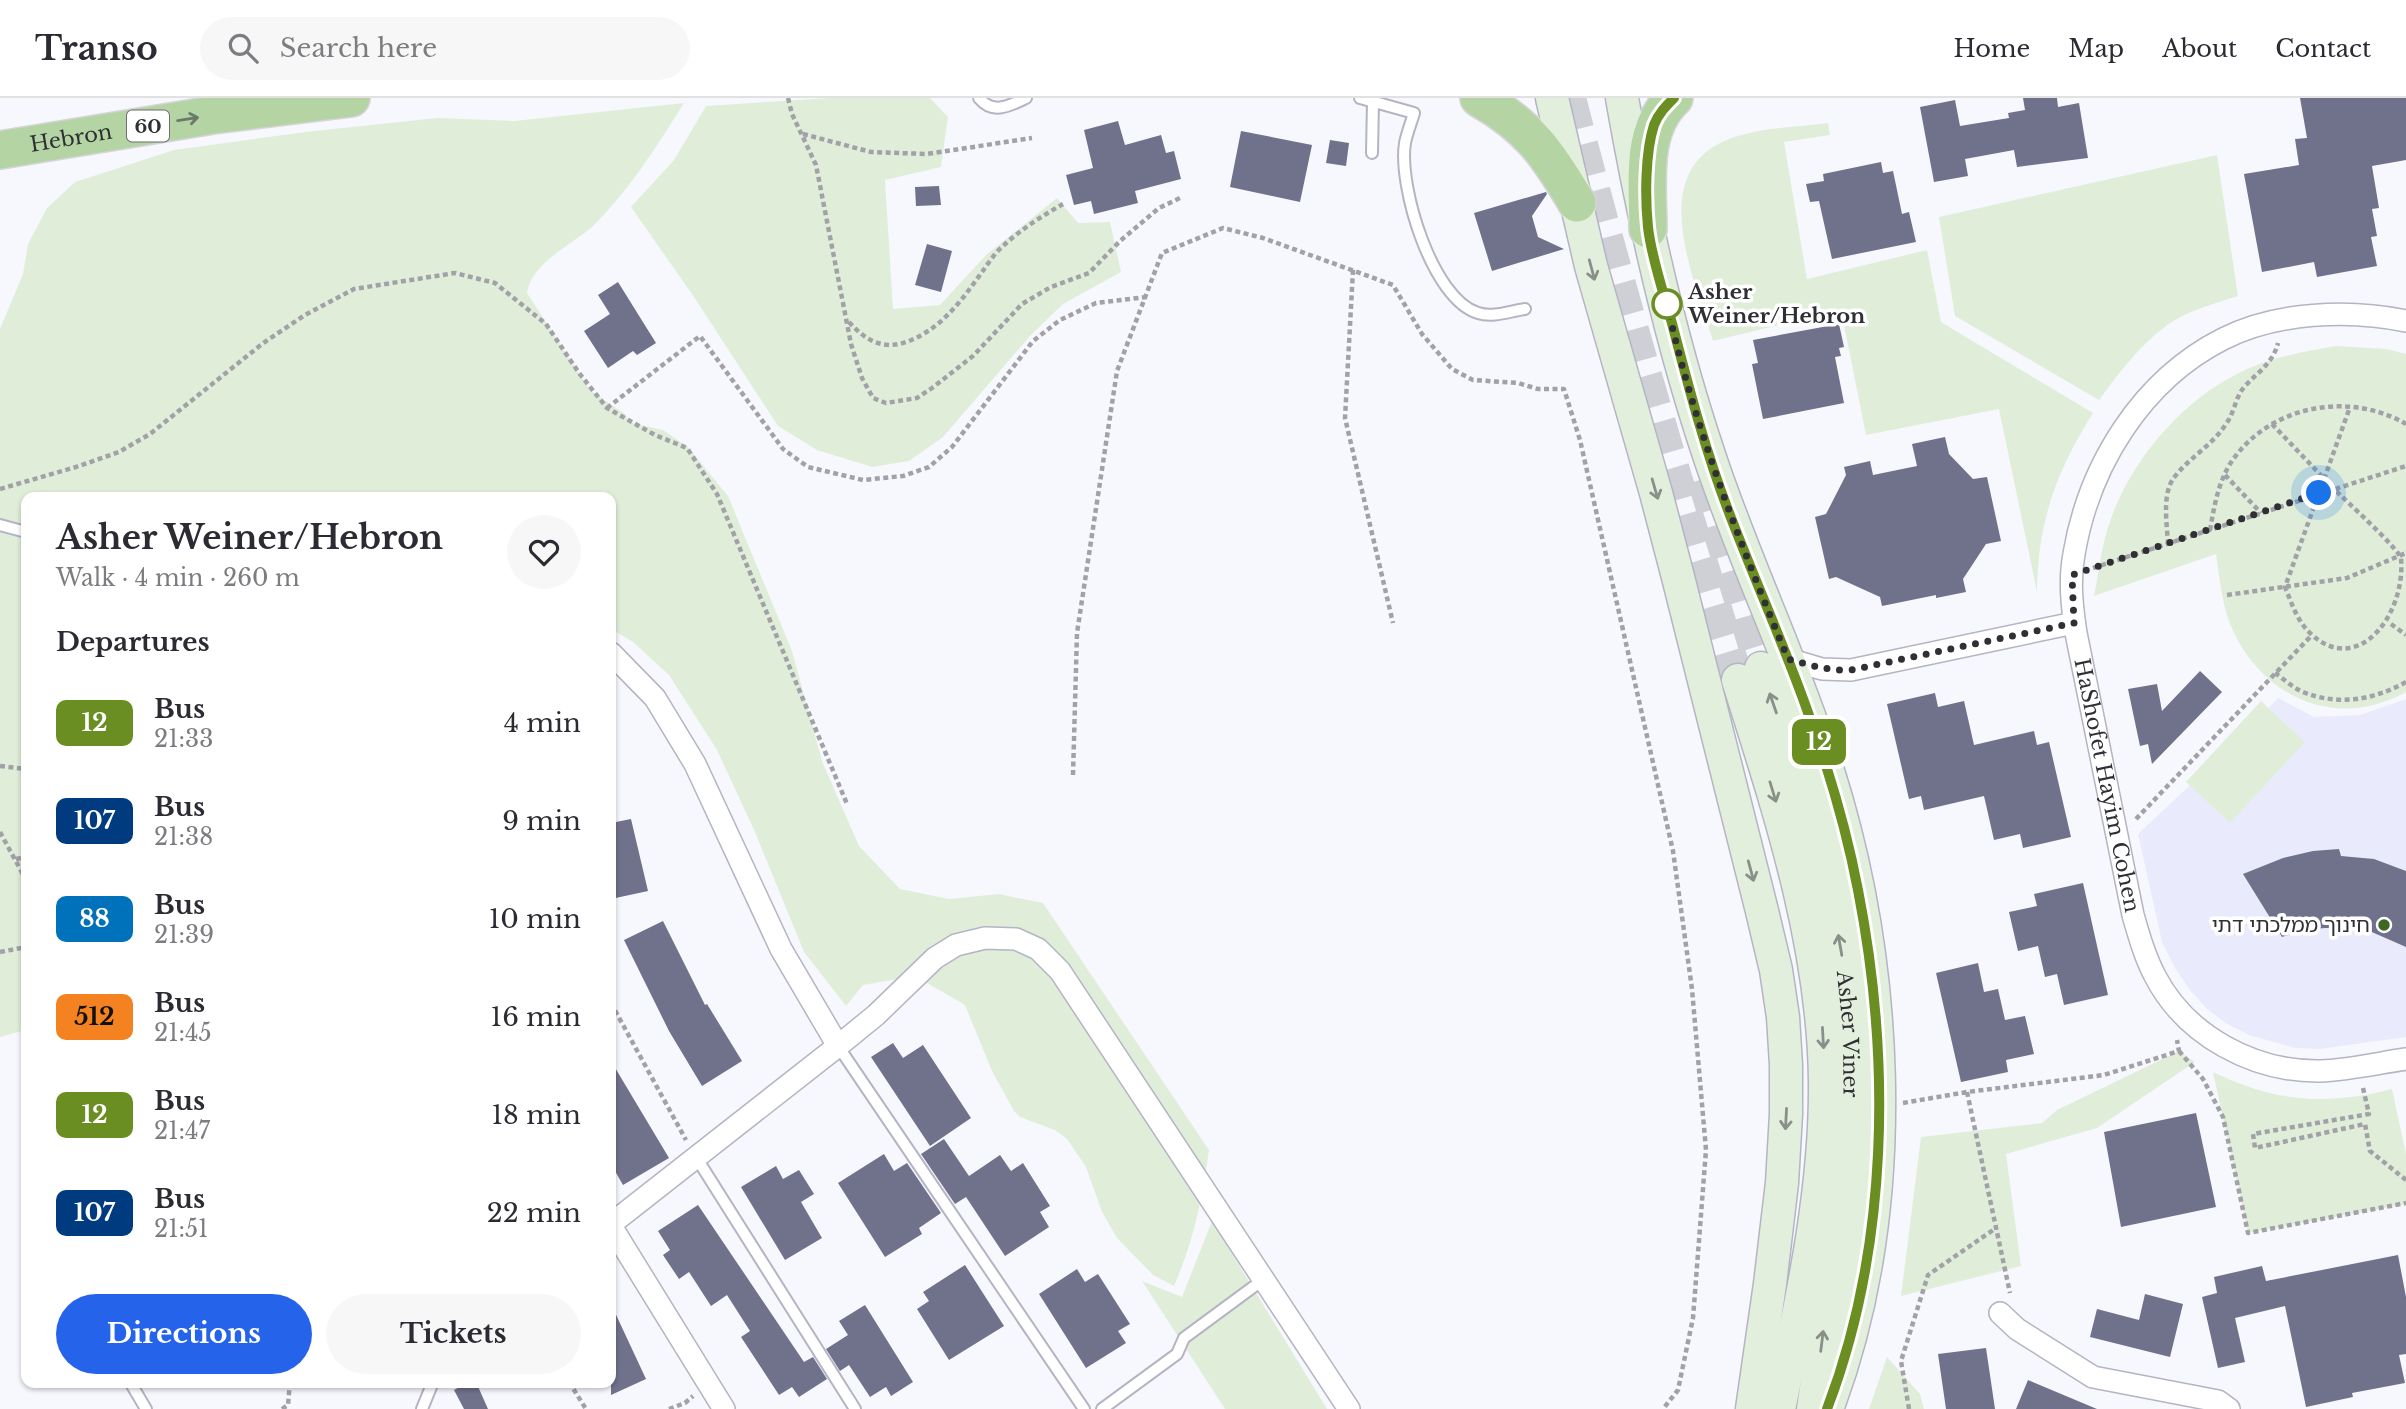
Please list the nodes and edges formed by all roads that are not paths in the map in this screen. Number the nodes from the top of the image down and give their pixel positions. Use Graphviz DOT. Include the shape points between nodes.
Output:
graph roads {
  1 [pos="351,98"];
  2 [pos="979,98"];
  3 [pos="1026,98"];
  4 [pos="1360,98"];
  5 [pos="1479,98"];
  6 [pos="1552,98"];
  7 [pos="1622,98"];
  8 [pos="1674,98"];
  9 [pos="1373,102"];
  10 [pos="6,153"];
  11 [pos="1372,153"];
  12 [pos="1577,203"];
  13 [pos="1648,229"];
  14 [pos="1525,309"];
  15 [pos="2406,321"];
  16 [pos="0,525"];
  17 [pos="21,531"];
  18 [pos="2074,623"];
  19 [pos="616,658"];
  20 [pos="1762,669"];
  21 [pos="838,1046"];
  22 [pos="2406,1059"];
  23 [pos="696,1157"];
  24 [pos="616,1221"];
  25 [pos="616,1233"];
  26 [pos="1264,1279"];
  27 [pos="2000,1313"];
  28 [pos="134,1388"];
  29 [pos="431,1388"];
  30 [pos="146,1409"];
  31 [pos="422,1409"];
  32 [pos="724,1409"];
  33 [pos="855,1409"];
  34 [pos="1084,1409"];
  35 [pos="1102,1409"];
  36 [pos="1349,1409"];
  37 [pos="1752,1409"];
  38 [pos="1779,1409"];
  39 [pos="1813,1409"];
  40 [pos="1827,1409"];
  41 [pos="2229,1409"];
  10 -- 1 [label="highway, Hebron / 60, one-way" via="213,115"];
  2 -- 3 [label="lane" via="995,109"];
  4 -- 9 [label="lane"];
  5 -- 12 [label="highway" via="1534,138"];
  6 -- 12 [label="main road"];
  7 -- 13 [label="main road"];
  8 -- 13 [label="highway" via="1660,114 1651,139"];
  9 -- 11 [label="lane"];
  9 -- 14 [label="lane" via="1415,113 1405,144 1411,205 1445,286 1477,313"];
  12 -- 37 [label="main road, one-way" via="1678,577 1765,923 1783,1017 1786,1102 1782,1183"];
  13 -- 20 [label="main road" via="1686,380 1727,507"];
  15 -- 18 [label="street, HaShofet Hayim Cohen" via="2346,315 2278,321 2224,338 2163,381 2114,443 2081,517 2073,556"];
  16 -- 17 [label="lane"];
  18 -- 20 [label="street" via="1851,670"];
  18 -- 22 [label="street, HaShofet Hayim Cohen" via="2133,915 2156,978 2173,1004 2216,1042 2266,1064 2320,1071"];
  19 -- 21 [label="street" via="655,698 695,764 781,949"];
  20 -- 38 [label="main road, Asher Viner, one-way" via="1776,802 1814,961 1823,1035 1824,1118 1818,1179"];
  39 -- 20 [label="main road, Asher Viner, one-way" via="1848,1172 1850,1030 1828,879"];
  20 -- 40 [label="main road" via="1819,744 1844,824 1876,1000 1878,1108 1868,1250 1841,1372"];
  21 -- 23 [label="street"];
  21 -- 26 [label="street" via="935,958 956,945 985,937 1016,939 1038,949 1060,971"];
  21 -- 34 [label="lane"];
  23 -- 24 [label="street"];
  23 -- 33 [label="lane"];
  25 -- 32 [label="street"];
  26 -- 35 [label="lane" via="1184,1338 1177,1354"];
  26 -- 36 [label="street"];
  27 -- 41 [label="street" via="2017,1329 2093,1377 2218,1401"];
  28 -- 30 [label="lane"];
  29 -- 31 [label="lane"];
}
